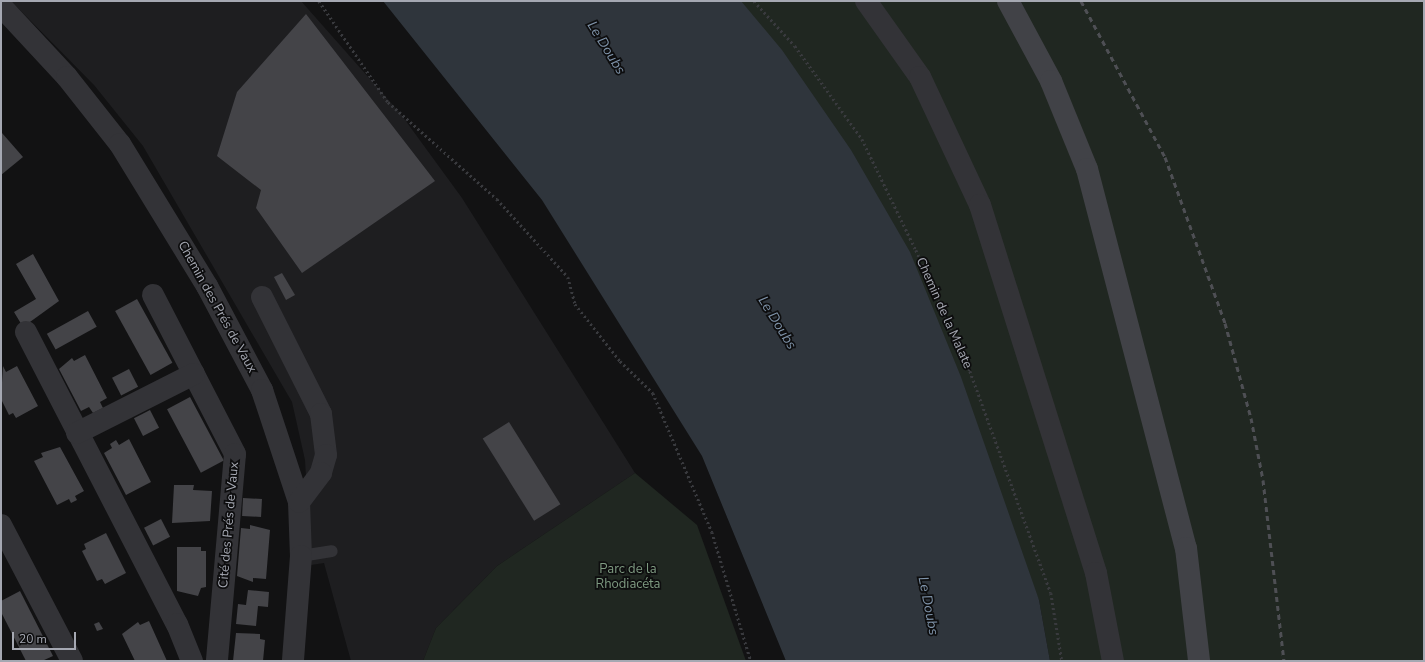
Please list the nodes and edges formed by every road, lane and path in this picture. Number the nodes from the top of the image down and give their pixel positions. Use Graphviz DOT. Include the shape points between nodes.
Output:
graph roads {
  1 [pos="319,1"];
  2 [pos="754,1"];
  3 [pos="866,1"];
  4 [pos="1008,1"];
  5 [pos="1,6"];
  6 [pos="153,294"];
  7 [pos="262,297"];
  8 [pos="26,332"];
  9 [pos="194,374"];
  10 [pos="77,433"];
  11 [pos="299,502"];
  12 [pos="1,525"];
  13 [pos="332,551"];
  14 [pos="301,556"];
  15 [pos="72,661"];
  16 [pos="192,661"];
  17 [pos="217,661"];
  18 [pos="293,661"];
  19 [pos="751,661"];
  20 [pos="1062,661"];
  21 [pos="1113,661"];
  22 [pos="1199,661"];
  1 -- 19 [label="path" via="388,102 497,199 568,277 575,304 620,361 653,393 712,532"];
  2 -- 20 [label="path, Chemin de la Malate" via="795,46 862,139 916,250 970,370 1051,593"];
  3 -- 21 [label="street" via="920,77 980,205 1096,573"];
  4 -- 22 [label="main road" via="1052,81 1086,169 1186,548"];
  5 -- 11 [label="street, Chemin des Prés de Vaux" via="67,77 120,144 207,286 262,390"];
  6 -- 9 [label="street, Cité des Prés de Vaux"];
  7 -- 11 [label="street" via="321,414 326,455 321,473"];
  8 -- 10 [label="street"];
  9 -- 10 [label="street"];
  9 -- 17 [label="street, Cité des Prés de Vaux" via="235,454"];
  10 -- 16 [label="street" via="177,624"];
  11 -- 14 [label="street, Chemin des Prés de Vaux"];
  12 -- 15 [label="street"];
  13 -- 14 [label="lane"];
  14 -- 18 [label="street, Chemin des Prés de Vaux"];
}
